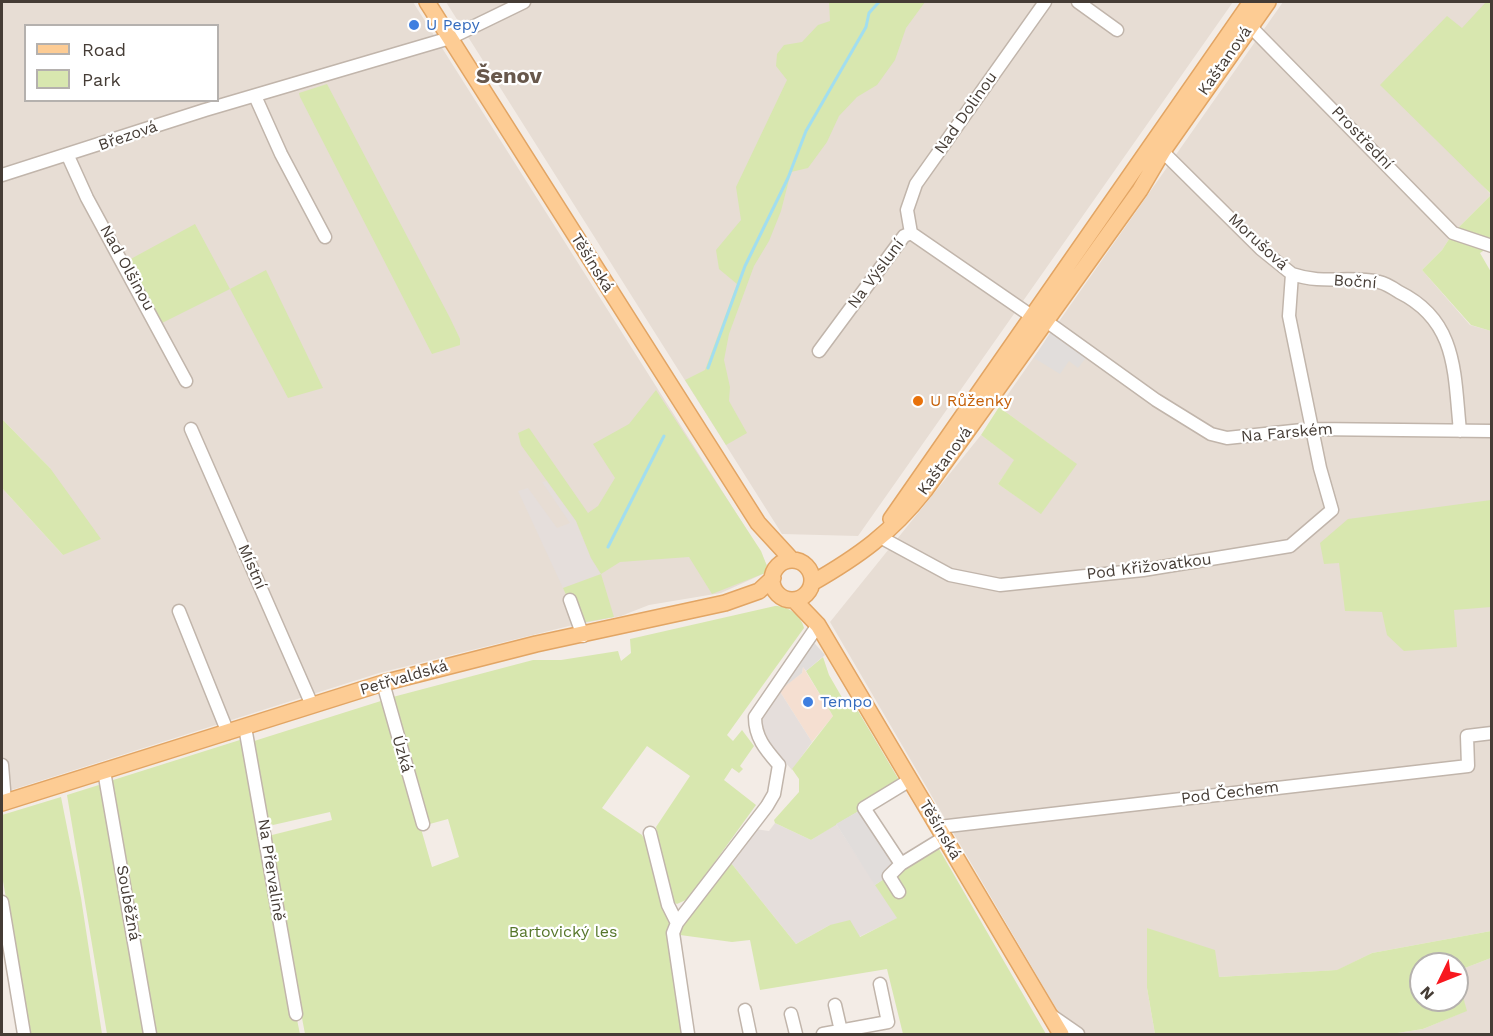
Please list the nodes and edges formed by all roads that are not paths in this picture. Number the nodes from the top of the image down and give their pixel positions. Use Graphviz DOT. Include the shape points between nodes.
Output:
graph roads {
  1 [pos="427,2"];
  2 [pos="524,2"];
  3 [pos="1045,2"];
  4 [pos="1078,2"];
  5 [pos="1251,2"];
  6 [pos="1268,2"];
  7 [pos="1246,21"];
  8 [pos="1117,30"];
  9 [pos="450,38"];
  10 [pos="255,96"];
  11 [pos="1158,147"];
  12 [pos="68,156"];
  13 [pos="2,176"];
  14 [pos="911,233"];
  15 [pos="325,237"];
  16 [pos="1491,246"];
  17 [pos="1292,274"];
  18 [pos="1039,319"];
  19 [pos="819,351"];
  20 [pos="186,381"];
  21 [pos="191,429"];
  22 [pos="1312,429"];
  23 [pos="1460,430"];
  24 [pos="1491,431"];
  25 [pos="758,523"];
  26 [pos="880,537"];
  27 [pos="799,563"];
  28 [pos="844,564"];
  29 [pos="775,573"];
  30 [pos="810,588"];
  31 [pos="788,598"];
  32 [pos="570,600"];
  33 [pos="725,603"];
  34 [pos="179,610"];
  35 [pos="818,625"];
  36 [pos="583,636"];
  37 [pos="383,683"];
  38 [pos="312,705"];
  39 [pos="245,728"];
  40 [pos="228,733"];
  41 [pos="1491,733"];
  42 [pos="2,765"];
  43 [pos="104,771"];
  44 [pos="910,780"];
  45 [pos="3,802"];
  46 [pos="423,824"];
  47 [pos="942,832"];
  48 [pos="650,833"];
  49 [pos="901,864"];
  50 [pos="899,892"];
  51 [pos="2,902"];
  52 [pos="677,923"];
  53 [pos="880,984"];
  54 [pos="835,1005"];
  55 [pos="745,1010"];
  56 [pos="1047,1012"];
  57 [pos="296,1014"];
  58 [pos="791,1014"];
  59 [pos="841,1031"];
  60 [pos="24,1035"];
  61 [pos="150,1035"];
  62 [pos="688,1035"];
  63 [pos="750,1035"];
  64 [pos="796,1035"];
  65 [pos="823,1035"];
  66 [pos="1061,1035"];
  67 [pos="1078,1035"];
  1 -- 9 [label="main road, Těšínská"];
  2 -- 9 [label="street, Březová"];
  3 -- 14 [label="street, Nad Dolinou" via="916,184 906,210"];
  4 -- 8 [label="street"];
  5 -- 7 [label="main road, Kaštanová"];
  6 -- 7 [label="main road, Kaštanová"];
  7 -- 11 [label="main road, Kaštanová"];
  7 -- 16 [label="street, Prostřední" via="1453,233"];
  9 -- 10 [label="street, Březová"];
  9 -- 25 [label="main road, Těšínská"];
  10 -- 12 [label="street, Březová"];
  10 -- 15 [label="street"];
  11 -- 17 [label="street, Morušová" via="1261,249"];
  11 -- 18 [label="main road, Kaštanová" via="1140,190"];
  12 -- 13 [label="street, Březová"];
  12 -- 20 [label="street, Nad Olšinou"];
  14 -- 18 [label="street, Na Výsluní"];
  14 -- 19 [label="street, Na Výsluní" via="904,236"];
  17 -- 22 [label="street, Morušová" via="1289,316"];
  17 -- 23 [label="street, Boční" via="1312,281 1379,282 1413,298 1440,326 1450,347"];
  18 -- 22 [label="street, Na Farském" via="1211,434 1227,438"];
  18 -- 26 [label="main road, Kaštanová" via="925,490"];
  21 -- 38 [label="street, Místní"];
  22 -- 23 [label="street, Na Farském"];
  22 -- 26 [label="street, Pod Křižovatkou" via="1332,510 1290,546 1143,570 1000,585 950,575"];
  23 -- 24 [label="street, Na Farském"];
  25 -- 27 [label="main road, Těšínská"];
  25 -- 29 [label="main road, Těšínská"];
  26 -- 28 [label="main road, Kaštanová"];
  27 -- 28 [label="main road"];
  27 -- 29 [label="main road"];
  27 -- 30 [label="main road" via="811,573"];
  28 -- 30 [label="main road, Kaštanová"];
  29 -- 31 [label="main road" via="775,589"];
  29 -- 33 [label="main road, Petřvaldská" via="759,591"];
  30 -- 31 [label="main road"];
  30 -- 35 [label="main road, Těšínská"];
  31 -- 33 [label="main road, Petřvaldská"];
  31 -- 35 [label="main road, Těšínská"];
  32 -- 36 [label="street"];
  33 -- 36 [label="main road, Petřvaldská"];
  34 -- 40 [label="street"];
  35 -- 44 [label="main road, Těšínská"];
  35 -- 52 [label="street" via="755,717 762,745 779,765 774,794"];
  36 -- 37 [label="main road, Petřvaldská"];
  37 -- 38 [label="main road, Petřvaldská"];
  37 -- 46 [label="street, Úzká"];
  38 -- 39 [label="main road, Petřvaldská"];
  39 -- 40 [label="main road, Petřvaldská"];
  39 -- 57 [label="street, Na Přervalině"];
  40 -- 43 [label="main road, Petřvaldská"];
  41 -- 47 [label="street, Pod Čechem" via="1467,736 1468,766"];
  42 -- 45 [label="street"];
  43 -- 45 [label="main road, Petřvaldská"];
  43 -- 61 [label="street, Souběžná"];
  44 -- 47 [label="main road, Těšínská"];
  44 -- 49 [label="street" via="864,808"];
  47 -- 49 [label="street"];
  47 -- 56 [label="main road, Těšínská"];
  48 -- 52 [label="street" via="668,905"];
  49 -- 50 [label="street" via="889,876"];
  51 -- 60 [label="street"];
  52 -- 62 [label="street" via="675,949"];
  53 -- 59 [label="street" via="888,1022"];
  54 -- 59 [label="street"];
  55 -- 63 [label="street"];
  56 -- 66 [label="main road, Těšínská"];
  56 -- 67 [label="street"];
  58 -- 64 [label="street"];
  59 -- 65 [label="street"];
}
